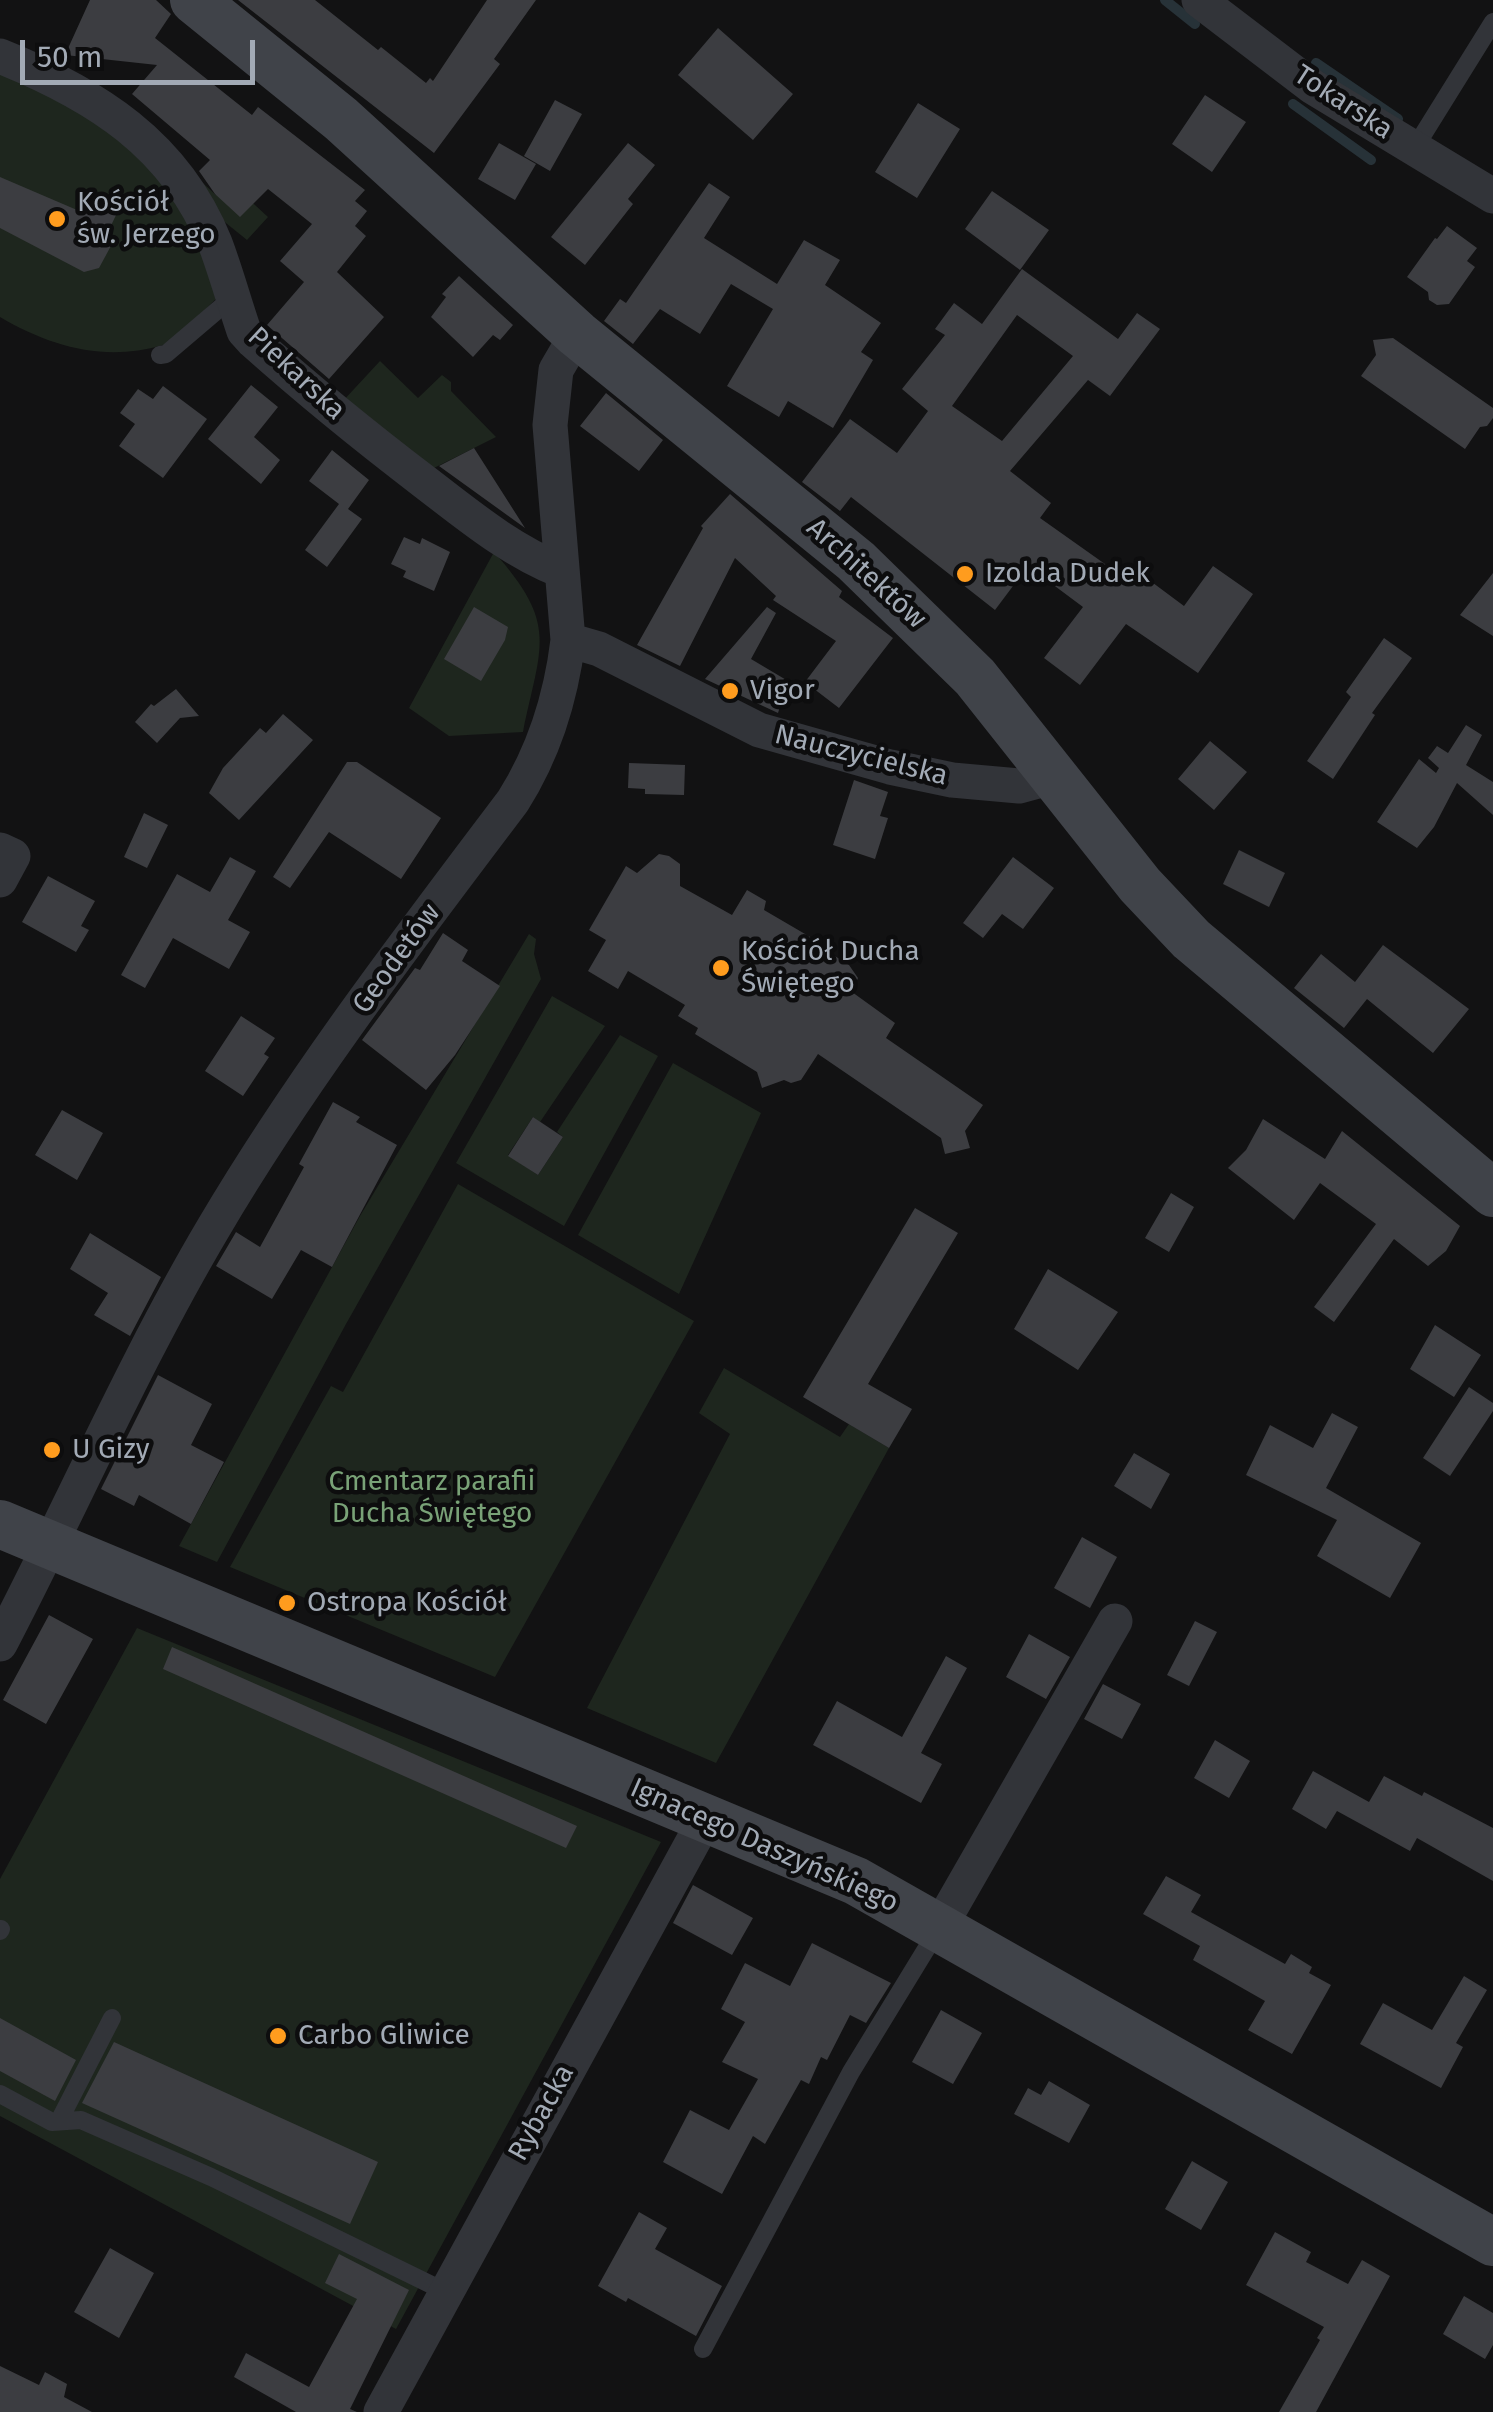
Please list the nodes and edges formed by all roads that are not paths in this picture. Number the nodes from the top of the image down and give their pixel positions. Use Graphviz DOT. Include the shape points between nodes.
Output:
graph roads {
  1 [pos="194,0"];
  2 [pos="1200,0"];
  3 [pos="1493,22"];
  4 [pos="0,56"];
  5 [pos="1414,149"];
  6 [pos="1493,196"];
  7 [pos="232,296"];
  8 [pos="577,334"];
  9 [pos="160,355"];
  10 [pos="562,571"];
  11 [pos="568,640"];
  12 [pos="1052,776"];
  13 [pos="0,850"];
  14 [pos="0,880"];
  15 [pos="1493,1193"];
  16 [pos="0,1524"];
  17 [pos="51,1545"];
  18 [pos="1115,1621"];
  19 [pos="0,1644"];
  20 [pos="707,1816"];
  21 [pos="939,1928"];
  22 [pos="112,2018"];
  23 [pos="0,2094"];
  24 [pos="60,2122"];
  25 [pos="1493,2242"];
  26 [pos="444,2292"];
  27 [pos="702,2348"];
  28 [pos="380,2412"];
  1 -- 8 [label="street, Architektów" via="342,119"];
  2 -- 5 [label="street, Tokarska" via="1313,87"];
  3 -- 5 [label="lane"];
  4 -- 7 [label="street, Piekarska" via="90,98 158,153 199,210"];
  5 -- 6 [label="street, Tokarska"];
  7 -- 9 [label="lane"];
  7 -- 10 [label="street, Piekarska" via="253,342 336,414 514,548"];
  8 -- 10 [label="street, Geodetów" via="562,356 550,425"];
  8 -- 12 [label="street, Architektów" via="905,607 975,677"];
  10 -- 11 [label="street, Geodetów"];
  11 -- 12 [label="street, Nauczycielska" via="599,648 759,730 952,780 1019,786"];
  11 -- 17 [label="street, Geodetów" via="564,674 533,769 300,1092 231,1200 130,1382"];
  12 -- 15 [label="street, Architektów" via="1140,885 1211,959"];
  13 -- 14 [label="street" via="13,856"];
  16 -- 17 [label="street, Ignacego Daszyńskiego"];
  17 -- 19 [label="street, Geodetów"];
  17 -- 20 [label="street, Ignacego Daszyńskiego"];
  18 -- 21 [label="street"];
  20 -- 21 [label="street, Ignacego Daszyńskiego" via="856,1881"];
  20 -- 26 [label="street, Rybacka"];
  21 -- 25 [label="street, Ignacego Daszyńskiego"];
  21 -- 27 [label="lane" via="852,2072"];
  22 -- 24 [label="lane"];
  23 -- 24 [label="lane"];
  24 -- 26 [label="lane" via="80,2120"];
  26 -- 28 [label="street, Rybacka"];
}
